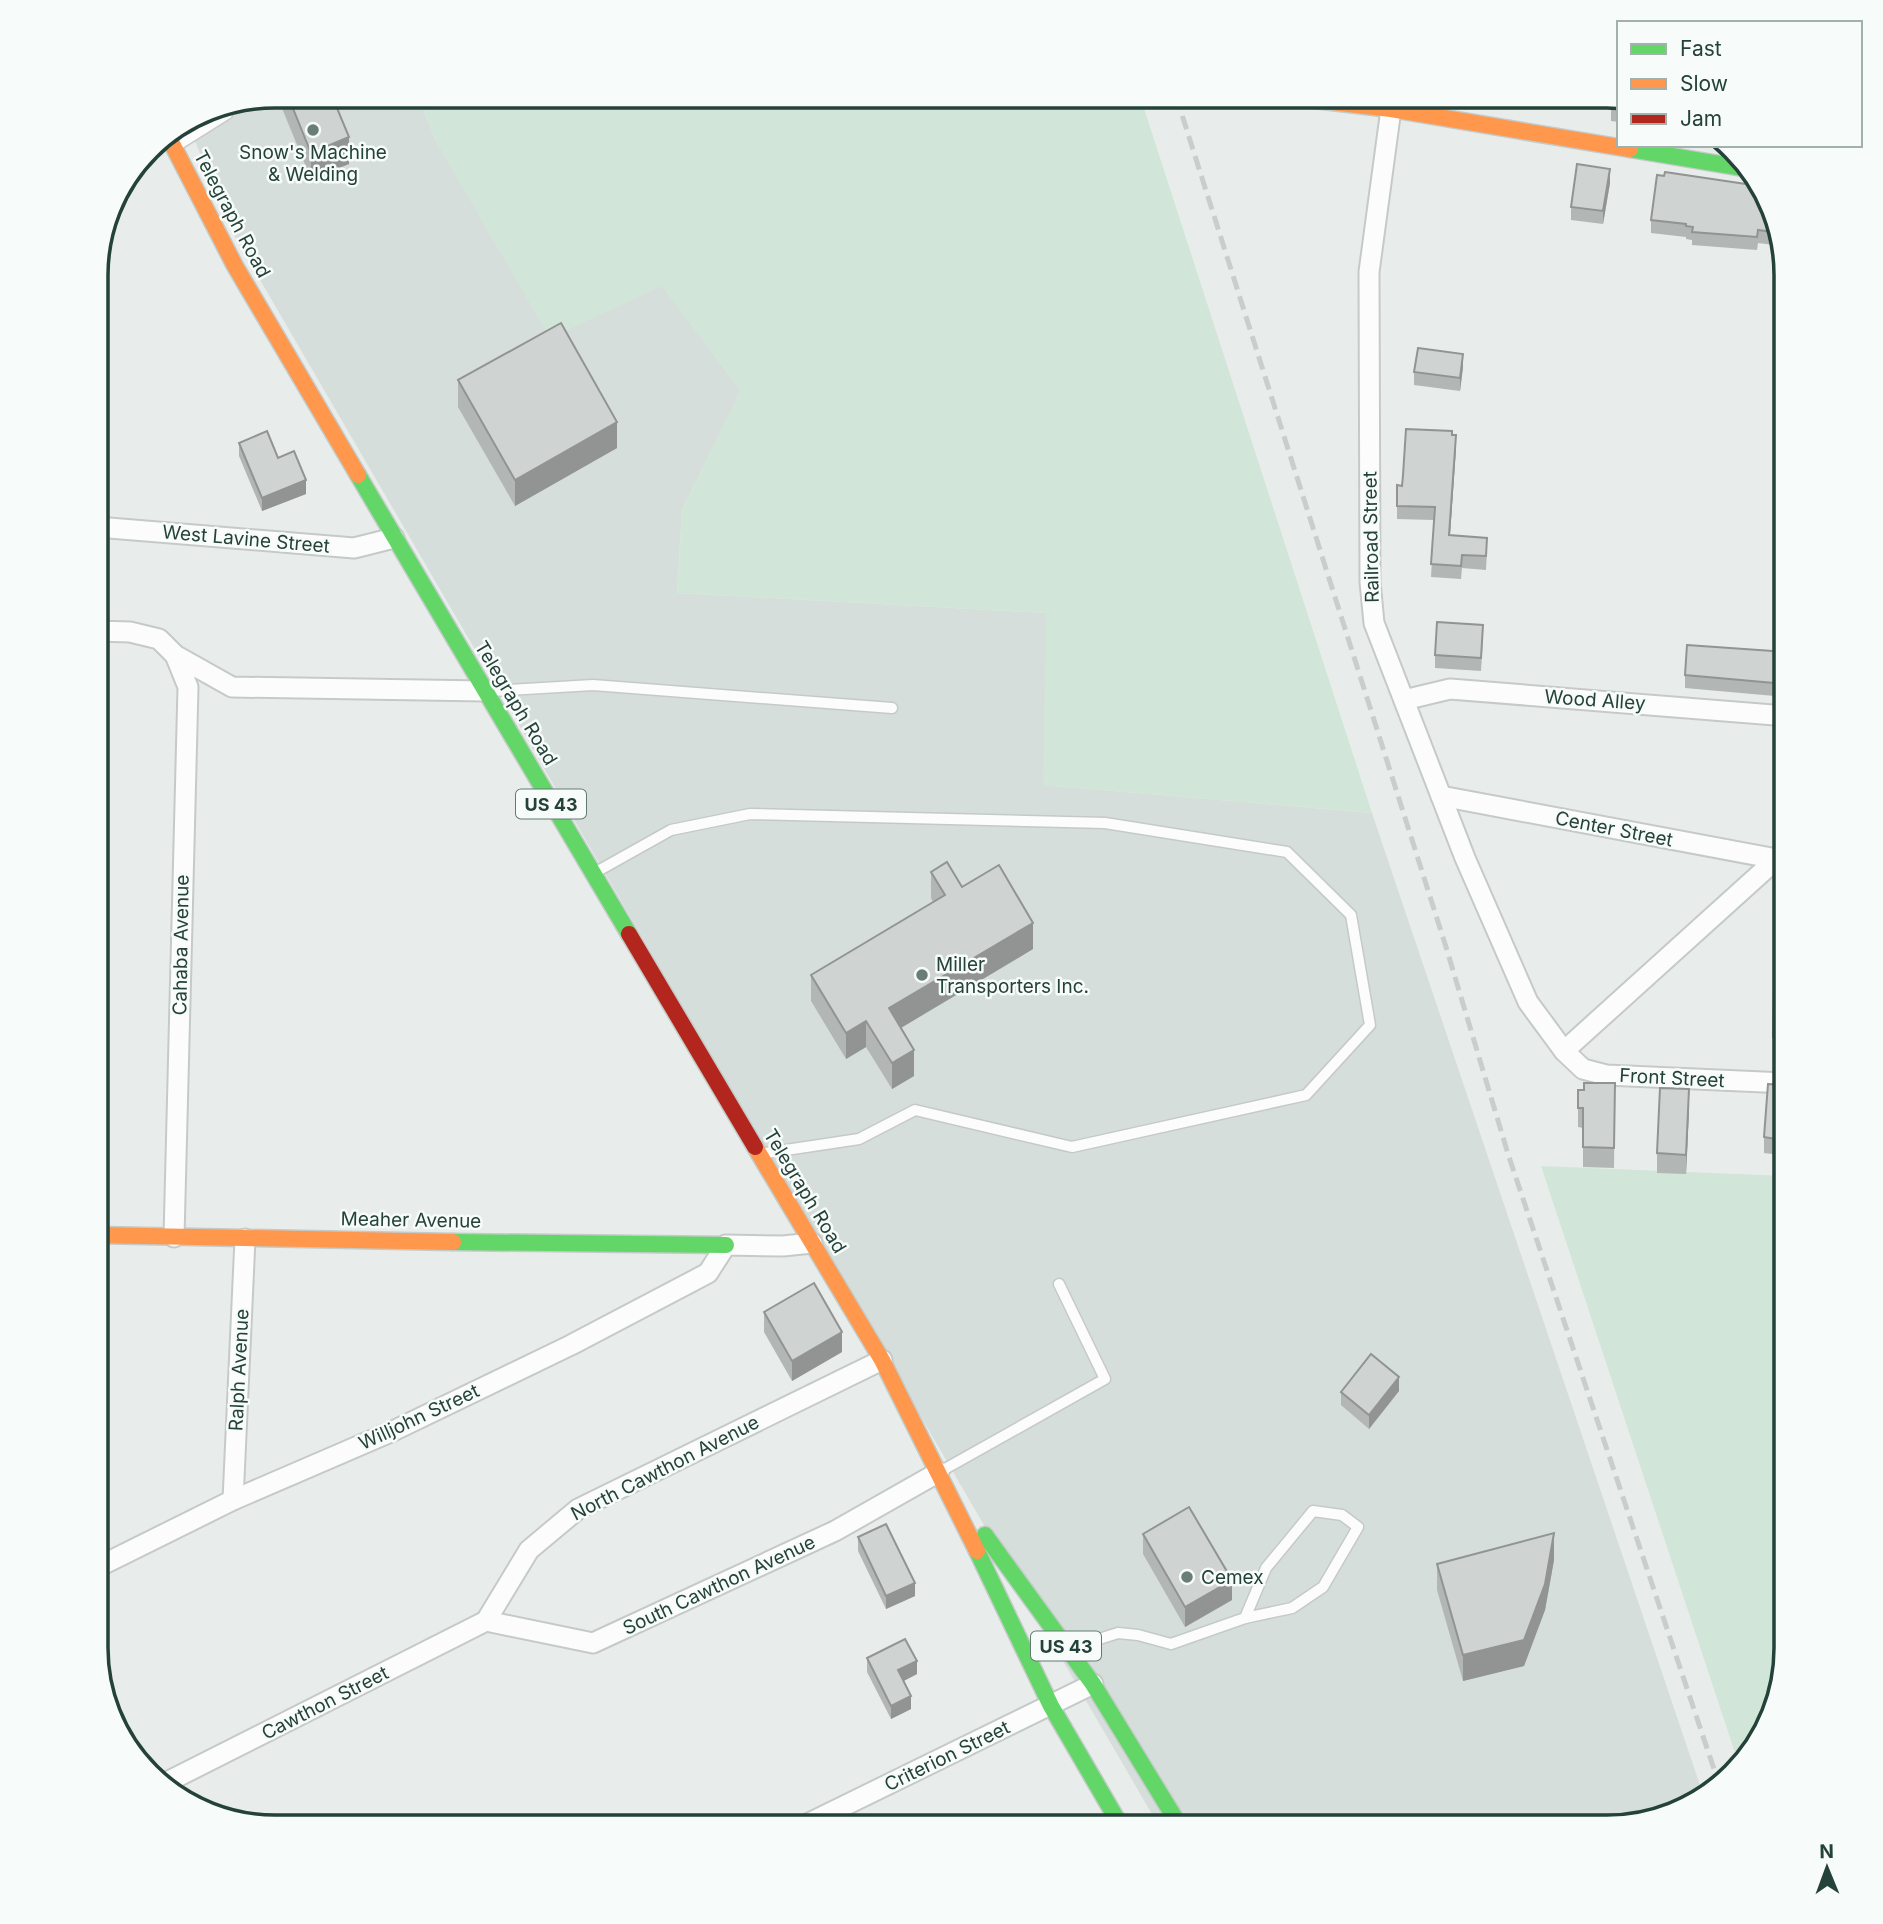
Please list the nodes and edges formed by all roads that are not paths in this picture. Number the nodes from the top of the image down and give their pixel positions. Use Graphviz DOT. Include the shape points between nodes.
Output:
graph roads {
  1 [pos="1391,109"];
  2 [pos="172,145"];
  3 [pos="1617,147"];
  4 [pos="1618,147"];
  5 [pos="1734,167"];
  6 [pos="109,528"];
  7 [pos="394,538"];
  8 [pos="109,631"];
  9 [pos="175,655"];
  10 [pos="188,687"];
  11 [pos="232,687"];
  12 [pos="484,691"];
  13 [pos="1404,700"];
  14 [pos="892,708"];
  15 [pos="1774,715"];
  16 [pos="1441,796"];
  17 [pos="1774,855"];
  18 [pos="1774,865"];
  19 [pos="592,874"];
  20 [pos="1564,1051"];
  21 [pos="1774,1082"];
  22 [pos="759,1154"];
  23 [pos="108,1235"];
  24 [pos="174,1237"];
  25 [pos="245,1239"];
  26 [pos="812,1243"];
  27 [pos="726,1245"];
  28 [pos="1059,1284"];
  29 [pos="882,1360"];
  30 [pos="939,1472"];
  31 [pos="233,1500"];
  32 [pos="108,1562"];
  33 [pos="1245,1618"];
  34 [pos="486,1621"];
  35 [pos="1072,1654"];
  36 [pos="1093,1684"];
  37 [pos="1051,1706"];
  38 [pos="172,1779"];
  39 [pos="827,1815"];
  40 [pos="1114,1815"];
  41 [pos="1173,1815"];
  1 -- 3 [label="main road"];
  1 -- 13 [label="street, Railroad Street" via="1369,272 1370,582 1374,623"];
  2 -- 7 [label="main road, Telegraph Road / US 43" via="235,266"];
  4 -- 5 [label="main road"];
  6 -- 7 [label="street, West Lavine Street" via="354,548"];
  7 -- 12 [label="main road, Telegraph Road / US 43"];
  8 -- 9 [label="street" via="159,639"];
  9 -- 10 [label="street, Cahaba Avenue"];
  9 -- 11 [label="street"];
  10 -- 11 [label="street"];
  10 -- 24 [label="street, Cahaba Avenue"];
  11 -- 12 [label="street"];
  12 -- 14 [label="lane" via="593,685"];
  12 -- 19 [label="main road, Telegraph Road / US 43"];
  13 -- 15 [label="street, Wood Alley" via="1450,689"];
  13 -- 16 [label="street, Railroad Street"];
  16 -- 17 [label="street, Center Street"];
  16 -- 20 [label="street, Railroad Street" via="1528,1002"];
  18 -- 20 [label="street"];
  19 -- 22 [label="main road, Telegraph Road / US 43"];
  19 -- 22 [label="lane" via="671,830 750,814 1105,823 1287,852 1351,915 1370,1025 1306,1095 1072,1147 915,1110 859,1139"];
  20 -- 21 [label="street, Front Street" via="1583,1069 1606,1074"];
  22 -- 26 [label="main road, Telegraph Road / US 43"];
  23 -- 24 [label="main road, Meaher Avenue"];
  24 -- 25 [label="main road, Meaher Avenue"];
  25 -- 27 [label="main road, Meaher Avenue"];
  25 -- 31 [label="street, Ralph Avenue"];
  26 -- 27 [label="street"];
  26 -- 29 [label="main road, Telegraph Road / US 43"];
  27 -- 31 [label="street, Willjohn Street" via="708,1273 582,1339 393,1431"];
  28 -- 30 [label="lane" via="1105,1380"];
  29 -- 30 [label="main road, Telegraph Road / US 43"];
  29 -- 34 [label="street, North Cawthon Avenue" via="578,1509 530,1550"];
  30 -- 34 [label="street, South Cawthon Avenue" via="835,1531 593,1643"];
  30 -- 35 [label="main road, Telegraph Road / US 43"];
  30 -- 37 [label="main road, Telegraph Road / US 43"];
  31 -- 32 [label="street, Willjohn Street"];
  33 -- 33 [label="lane" via="1266,1568 1313,1511 1342,1515 1358,1527 1323,1587 1292,1608"];
  33 -- 35 [label="lane" via="1171,1644 1118,1633"];
  34 -- 38 [label="street, Cawthon Street"];
  35 -- 36 [label="main road, Telegraph Road / US 43"];
  36 -- 37 [label="street, Criterion Street"];
  36 -- 41 [label="main road, Telegraph Road / US 43"];
  37 -- 39 [label="street, Criterion Street"];
  37 -- 40 [label="main road, Telegraph Road / US 43"];
}
